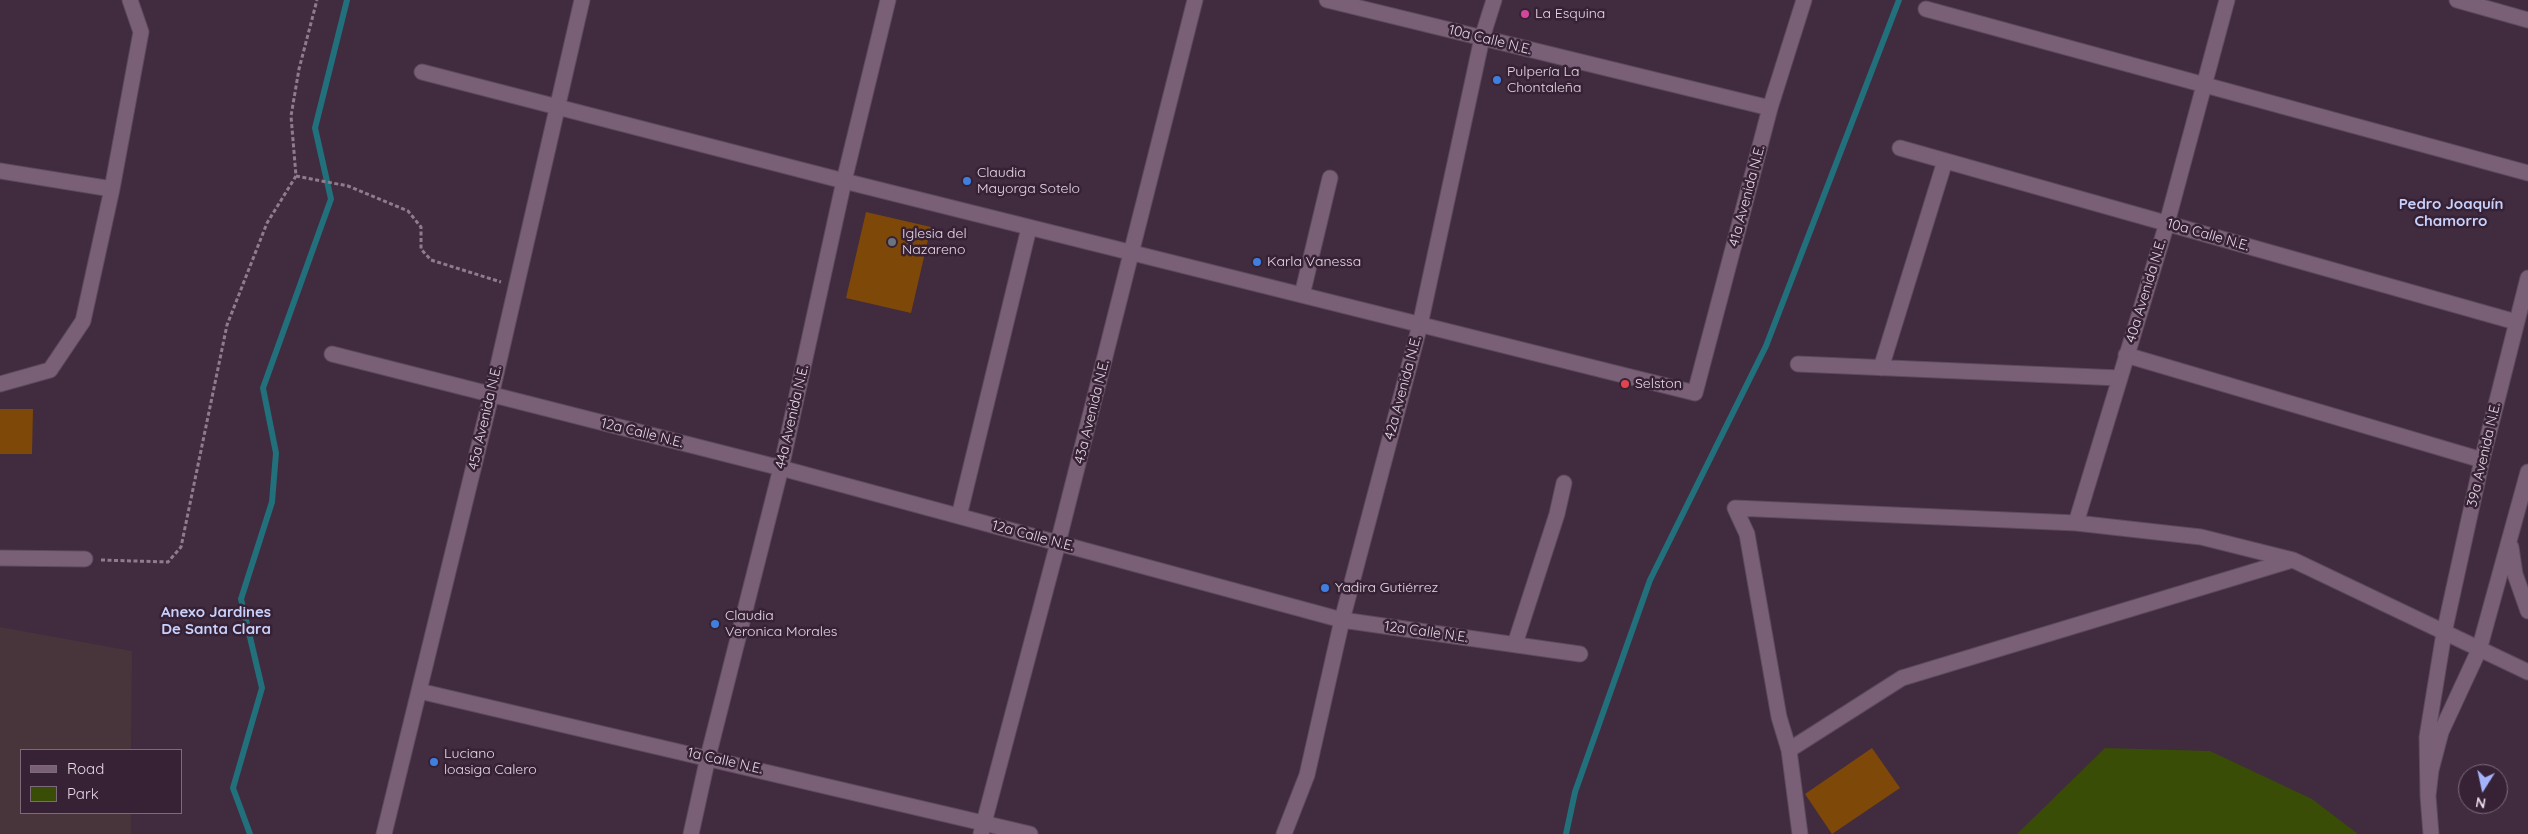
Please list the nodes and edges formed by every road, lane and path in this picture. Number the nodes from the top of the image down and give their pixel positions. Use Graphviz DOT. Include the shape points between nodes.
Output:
graph roads {
  1 [pos="130,0"];
  2 [pos="317,0"];
  3 [pos="582,0"];
  4 [pos="888,0"];
  5 [pos="1195,0"];
  6 [pos="1327,0"];
  7 [pos="1494,0"];
  8 [pos="1804,0"];
  9 [pos="2227,0"];
  10 [pos="2457,0"];
  11 [pos="1926,9"];
  12 [pos="2524,19"];
  13 [pos="2528,31"];
  14 [pos="1482,38"];
  15 [pos="422,72"];
  16 [pos="2205,83"];
  17 [pos="556,107"];
  18 [pos="1770,108"];
  19 [pos="1900,148"];
  20 [pos="1945,161"];
  21 [pos="0,171"];
  22 [pos="2528,173"];
  23 [pos="296,176"];
  24 [pos="1330,178"];
  25 [pos="844,181"];
  26 [pos="112,189"];
  27 [pos="2167,224"];
  28 [pos="1029,228"];
  29 [pos="1132,253"];
  30 [pos="2528,278"];
  31 [pos="516,287"];
  32 [pos="1302,296"];
  33 [pos="2516,322"];
  34 [pos="1420,325"];
  35 [pos="332,354"];
  36 [pos="2126,356"];
  37 [pos="1798,364"];
  38 [pos="1881,368"];
  39 [pos="2120,378"];
  40 [pos="0,384"];
  41 [pos="491,396"];
  42 [pos="2482,460"];
  43 [pos="781,468"];
  44 [pos="2528,472"];
  45 [pos="1564,483"];
  46 [pos="959,516"];
  47 [pos="2076,523"];
  48 [pos="2510,540"];
  49 [pos="1058,543"];
  50 [pos="0,558"];
  51 [pos="85,559"];
  52 [pos="2293,560"];
  53 [pos="2528,611"];
  54 [pos="1342,620"];
  55 [pos="2444,633"];
  56 [pos="1516,644"];
  57 [pos="2479,650"];
  58 [pos="1580,654"];
  59 [pos="2528,672"];
  60 [pos="419,691"];
  61 [pos="1788,750"];
  62 [pos="708,757"];
  63 [pos="2428,796"];
  64 [pos="982,828"];
  65 [pos="384,834"];
  66 [pos="691,834"];
  67 [pos="1030,834"];
  68 [pos="1284,834"];
  69 [pos="1800,834"];
  70 [pos="2431,834"];
  1 -- 26 [label="street" via="141,32"];
  2 -- 23 [label="path" via="291,116"];
  3 -- 17 [label="street, 45a Avenida N.E."];
  4 -- 25 [label="street, 44a Avenida N.E."];
  5 -- 29 [label="street, 43a Avenida N.E."];
  6 -- 14 [label="street, 10a Calle N.E."];
  7 -- 14 [label="street, 42a Avenida N.E."];
  8 -- 18 [label="street, 41a Avenida N.E."];
  9 -- 16 [label="street, 40a Avenida N.E."];
  10 -- 12 [label="street"];
  11 -- 16 [label="street"];
  12 -- 13 [label="street"];
  14 -- 18 [label="street, 10a Calle N.E."];
  14 -- 34 [label="street, 42a Avenida N.E."];
  15 -- 17 [label="street"];
  16 -- 22 [label="street"];
  16 -- 27 [label="street, 40a Avenida N.E."];
  17 -- 25 [label="street"];
  17 -- 31 [label="street, 45a Avenida N.E."];
  18 -- 34 [label="street, 41a Avenida N.E." via="1695,394"];
  19 -- 20 [label="street, 10a Calle N.E."];
  20 -- 27 [label="street, 10a Calle N.E."];
  20 -- 38 [label="street"];
  21 -- 26 [label="street"];
  23 -- 31 [label="path" via="348,186 408,211 421,227 421,250 431,260"];
  23 -- 51 [label="path" via="267,223 227,325 181,548 168,562"];
  24 -- 32 [label="street"];
  25 -- 28 [label="street"];
  25 -- 43 [label="street, 44a Avenida N.E."];
  26 -- 40 [label="street" via="83,321 50,370"];
  27 -- 33 [label="street, 10a Calle N.E."];
  27 -- 36 [label="street, 40a Avenida N.E."];
  28 -- 29 [label="street"];
  28 -- 46 [label="street"];
  29 -- 32 [label="street"];
  29 -- 49 [label="street, 43a Avenida N.E."];
  30 -- 33 [label="street, 39a Avenida N.E."];
  31 -- 41 [label="street, 45a Avenida N.E."];
  32 -- 34 [label="street"];
  33 -- 42 [label="street, 39a Avenida N.E."];
  34 -- 54 [label="street, 42a Avenida N.E."];
  35 -- 41 [label="street, 12a Calle N.E."];
  36 -- 39 [label="street, 40a Avenida N.E."];
  36 -- 42 [label="street"];
  37 -- 38 [label="street"];
  38 -- 39 [label="street"];
  39 -- 47 [label="street, 40a Avenida N.E."];
  41 -- 43 [label="street, 12a Calle N.E."];
  41 -- 60 [label="street, 45a Avenida N.E."];
  42 -- 55 [label="street, 39a Avenida N.E."];
  43 -- 46 [label="street, 12a Calle N.E."];
  43 -- 62 [label="street, 44a Avenida N.E."];
  44 -- 48 [label="street"];
  45 -- 56 [label="street"];
  46 -- 49 [label="street, 12a Calle N.E."];
  47 -- 52 [label="street" via="2201,537"];
  47 -- 61 [label="street" via="1735,508 1746,534 1779,717"];
  48 -- 53 [label="street" via="2515,574"];
  48 -- 57 [label="street"];
  49 -- 54 [label="street, 12a Calle N.E."];
  49 -- 64 [label="street, 43a Avenida N.E."];
  50 -- 51 [label="street"];
  52 -- 55 [label="street"];
  52 -- 61 [label="street" via="1902,678"];
  54 -- 56 [label="street, 12a Calle N.E."];
  54 -- 68 [label="street, 42a Avenida N.E." via="1307,775"];
  55 -- 57 [label="street"];
  55 -- 63 [label="street, 39a Avenida N.E." via="2426,737"];
  56 -- 58 [label="street, 12a Calle N.E."];
  57 -- 59 [label="street"];
  57 -- 63 [label="street" via="2441,732"];
  60 -- 62 [label="street, 1a Calle N.E."];
  60 -- 65 [label="street, 45a Avenida N.E."];
  61 -- 69 [label="street"];
  62 -- 64 [label="street, 1a Calle N.E."];
  62 -- 66 [label="street, 44a Avenida N.E."];
  63 -- 70 [label="street"];
  64 -- 67 [label="street, 1a Calle N.E."];
}
